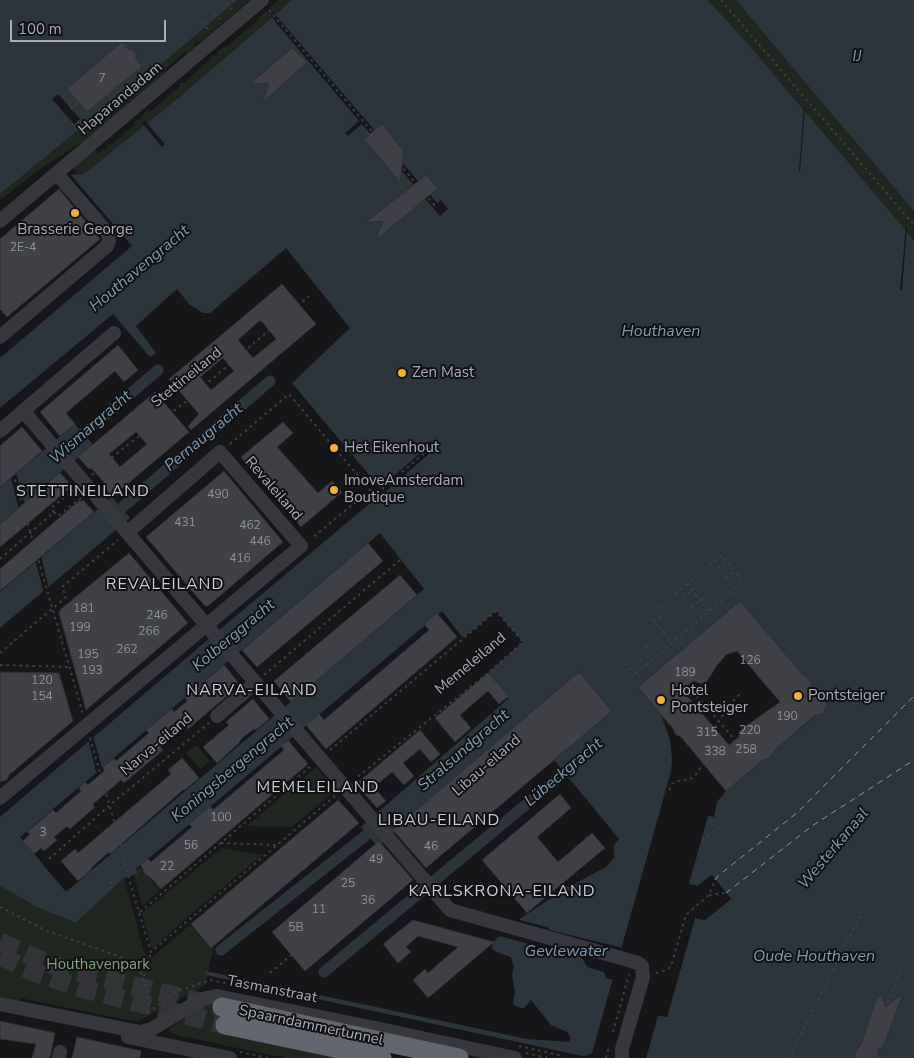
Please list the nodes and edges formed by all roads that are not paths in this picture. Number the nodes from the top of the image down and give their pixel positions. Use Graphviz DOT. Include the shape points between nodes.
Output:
graph roads {
  1 [pos="266,5"];
  2 [pos="57,174"];
  3 [pos="0,221"];
  4 [pos="114,334"];
  5 [pos="0,337"];
  6 [pos="24,412"];
  7 [pos="0,431"];
  8 [pos="126,531"];
  9 [pos="209,629"];
  10 [pos="255,683"];
  11 [pos="217,716"];
  12 [pos="0,798"];
  13 [pos="0,1004"];
  14 [pos="222,1006"];
  15 [pos="0,1011"];
  16 [pos="225,1025"];
  17 [pos="620,1055"];
  18 [pos="230,1058"];
  19 [pos="382,1058"];
  20 [pos="459,1058"];
  21 [pos="515,1058"];
  1 -- 2 [label="street, Haparandadam"];
  2 -- 3 [label="street, Haparandadam"];
  2 -- 5 [label="street" via="106,231 109,241"];
  4 -- 6 [label="street"];
  6 -- 7 [label="street"];
  6 -- 8 [label="street"];
  8 -- 9 [label="street"];
  8 -- 9 [label="street, Revaleiland" via="220,452 302,546"];
  9 -- 10 [label="street"];
  9 -- 12 [label="street" via="88,731"];
  10 -- 11 [label="street, Narva-eiland"];
  10 -- 17 [label="street" via="450,910 642,966 644,971"];
  13 -- 21 [label="street, Tasmanstraat" via="140,1032 152,1029 202,999 217,996"];
  14 -- 20 [label="highway, Spaarndammertunnel"];
  15 -- 18 [label="street"];
  16 -- 19 [label="highway, Spaarndammertunnel"];
}
